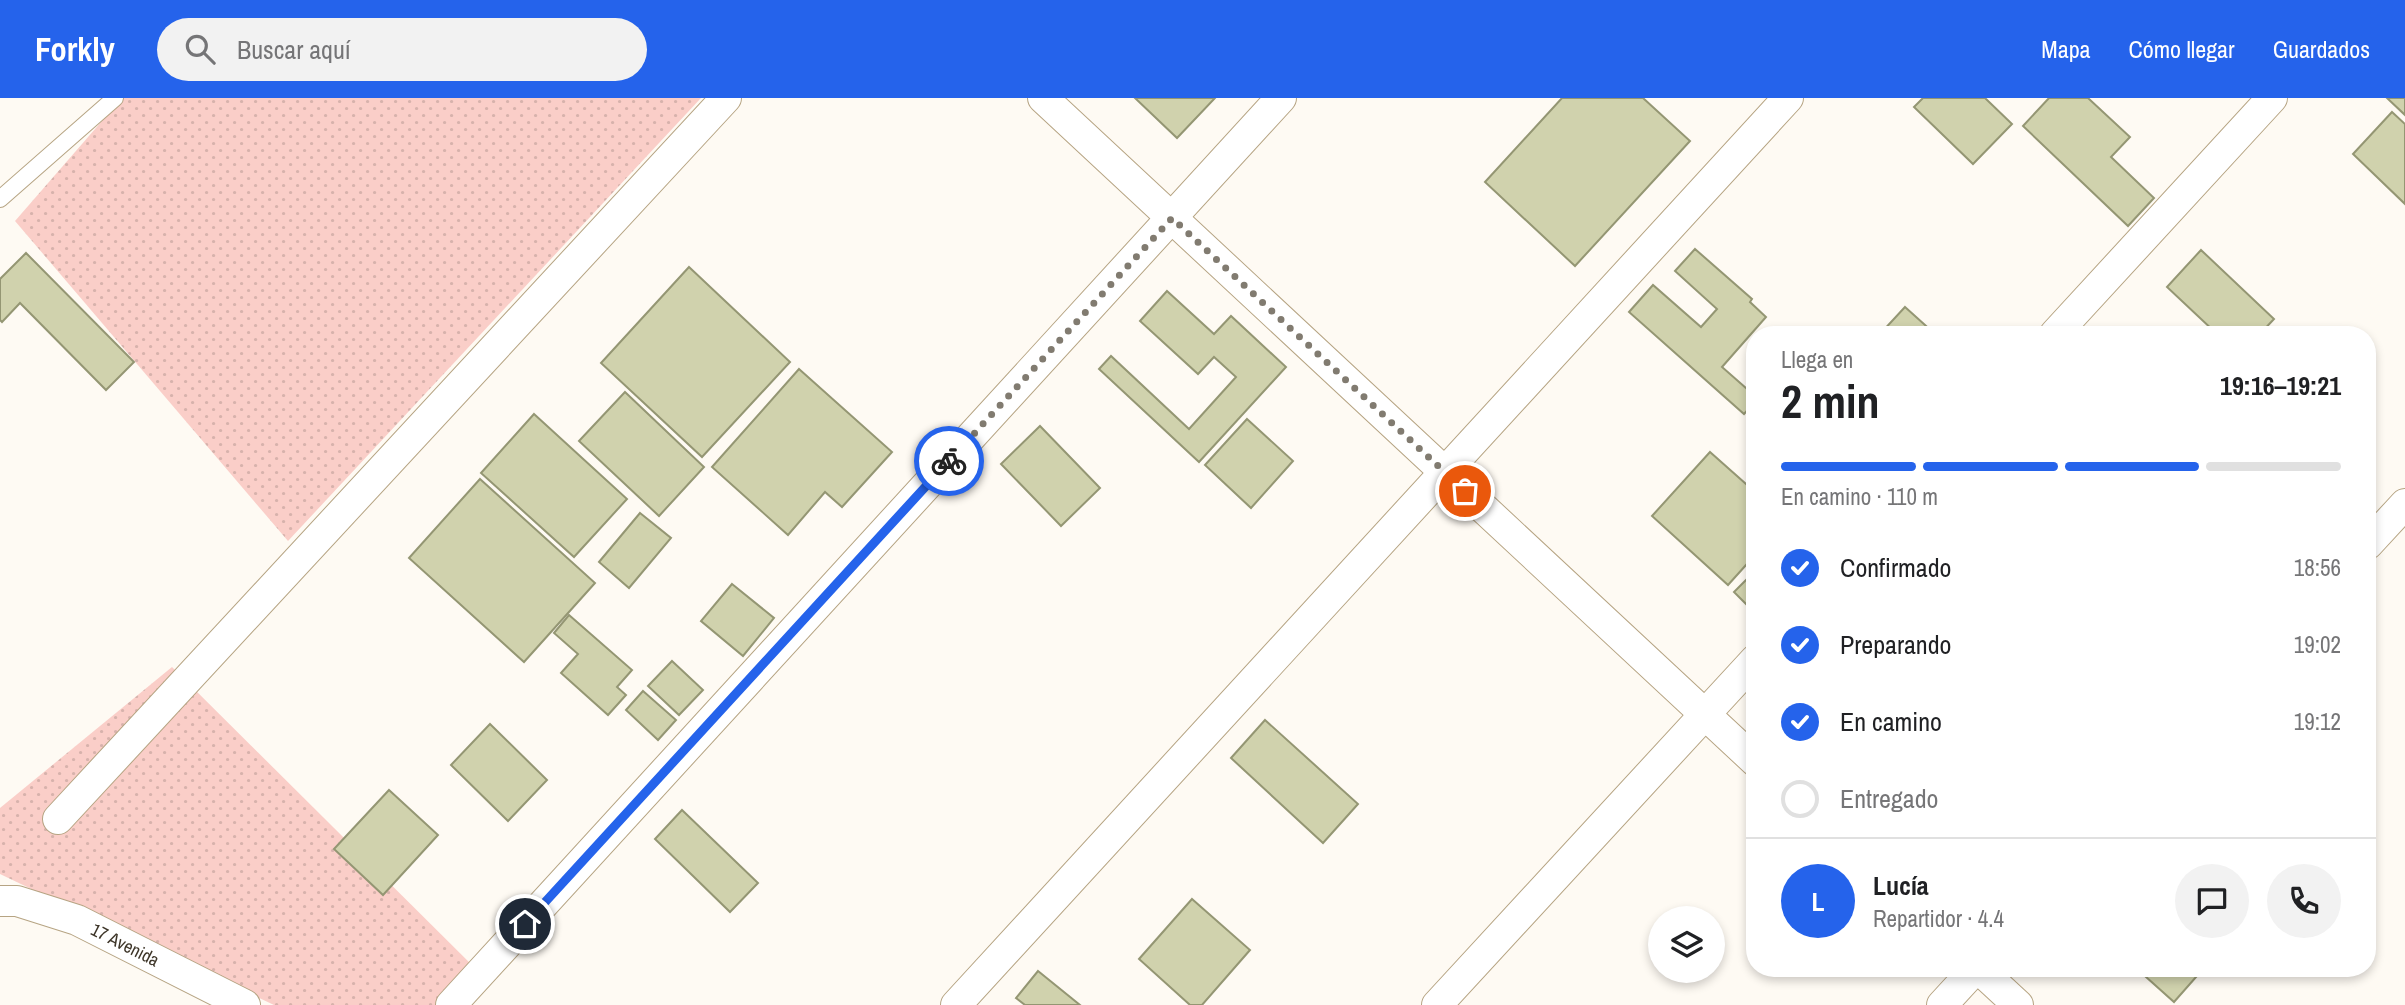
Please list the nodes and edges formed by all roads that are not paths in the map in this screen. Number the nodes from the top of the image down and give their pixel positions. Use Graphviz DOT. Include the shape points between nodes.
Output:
graph roads {
  1 [pos="115,98"];
  2 [pos="726,98"];
  3 [pos="1043,98"];
  4 [pos="1281,98"];
  5 [pos="1788,98"];
  6 [pos="2272,98"];
  7 [pos="0,199"];
  8 [pos="1172,218"];
  9 [pos="2062,326"];
  10 [pos="1445,472"];
  11 [pos="2405,504"];
  12 [pos="2376,535"];
  13 [pos="1746,670"];
  14 [pos="1705,714"];
  15 [pos="1746,753"];
  16 [pos="58,819"];
  17 [pos="0,901"];
  18 [pos="1968,977"];
  19 [pos="1987,977"];
  20 [pos="245,1005"];
  21 [pos="451,1005"];
  22 [pos="957,1005"];
  23 [pos="1437,1005"];
  24 [pos="1942,1005"];
  25 [pos="2018,1005"];
  1 -- 7 [label="lane"];
  2 -- 16 [label="street"];
  3 -- 8 [label="street"];
  4 -- 8 [label="street"];
  5 -- 10 [label="street"];
  6 -- 9 [label="street"];
  8 -- 10 [label="street"];
  8 -- 21 [label="street"];
  10 -- 14 [label="street"];
  10 -- 22 [label="street"];
  11 -- 12 [label="street"];
  13 -- 14 [label="street"];
  14 -- 15 [label="street"];
  14 -- 23 [label="street"];
  17 -- 20 [label="street, 17 Avenida" via="17,901 77,920"];
  18 -- 24 [label="street"];
  19 -- 25 [label="street"];
}
